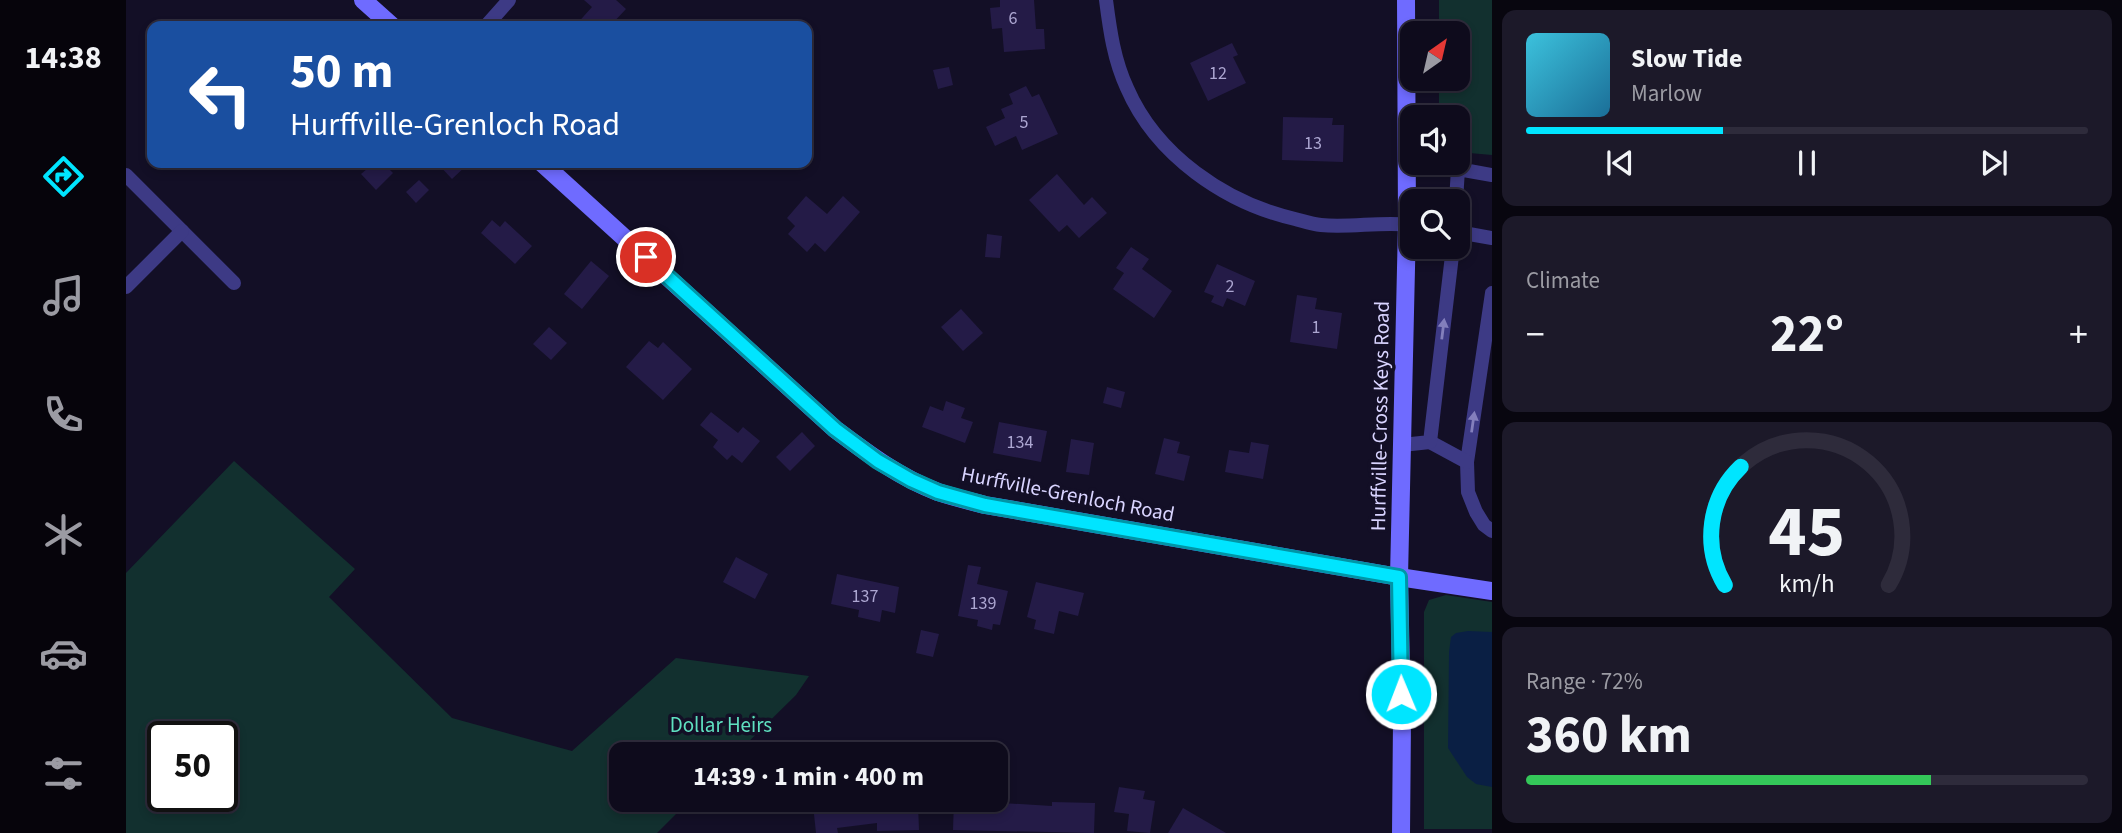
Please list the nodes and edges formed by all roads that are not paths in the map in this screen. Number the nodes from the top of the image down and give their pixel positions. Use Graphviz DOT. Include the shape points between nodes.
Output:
graph roads {
  1 [pos="363,0"];
  2 [pos="509,0"];
  3 [pos="1106,0"];
  4 [pos="1406,0"];
  5 [pos="386,21"];
  6 [pos="490,21"];
  7 [pos="548,168"];
  8 [pos="126,175"];
  9 [pos="1492,175"];
  10 [pos="1409,189"];
  11 [pos="1457,189"];
  12 [pos="1400,225"];
  13 [pos="182,231"];
  14 [pos="1470,234"];
  15 [pos="1492,237"];
  16 [pos="1409,259"];
  17 [pos="1452,259"];
  18 [pos="234,283"];
  19 [pos="126,287"];
  20 [pos="1492,293"];
  21 [pos="1430,442"];
  22 [pos="1402,445"];
  23 [pos="1467,462"];
  24 [pos="1492,531"];
  25 [pos="1399,577"];
  26 [pos="1492,591"];
  27 [pos="1401,833"];
  1 -- 5 [label="main road"];
  2 -- 6 [label="street"];
  3 -- 12 [label="street" via="1111,41 1127,89 1150,129 1189,168 1227,194 1268,213 1320,225"];
  4 -- 10 [label="main road, Hurffville-Cross Keys Road"];
  7 -- 25 [label="main road, Hurffville-Grenloch Road" via="835,429 911,480 985,505"];
  8 -- 13 [label="street"];
  9 -- 11 [label="street" via="1458,169"];
  13 -- 18 [label="street"];
  13 -- 19 [label="street"];
  14 -- 15 [label="street"];
  16 -- 22 [label="main road, Hurffville-Cross Keys Road"];
  21 -- 17 [label="street, one-way"];
  23 -- 20 [label="street, one-way"];
  21 -- 22 [label="street"];
  21 -- 23 [label="street"];
  22 -- 25 [label="main road, Hurffville-Cross Keys Road"];
  23 -- 24 [label="street" via="1468,492 1484,525"];
  25 -- 26 [label="main road, Hurffville-Grenloch Road"];
  25 -- 27 [label="main road, Hurffville-Cross Keys Road"];
}
